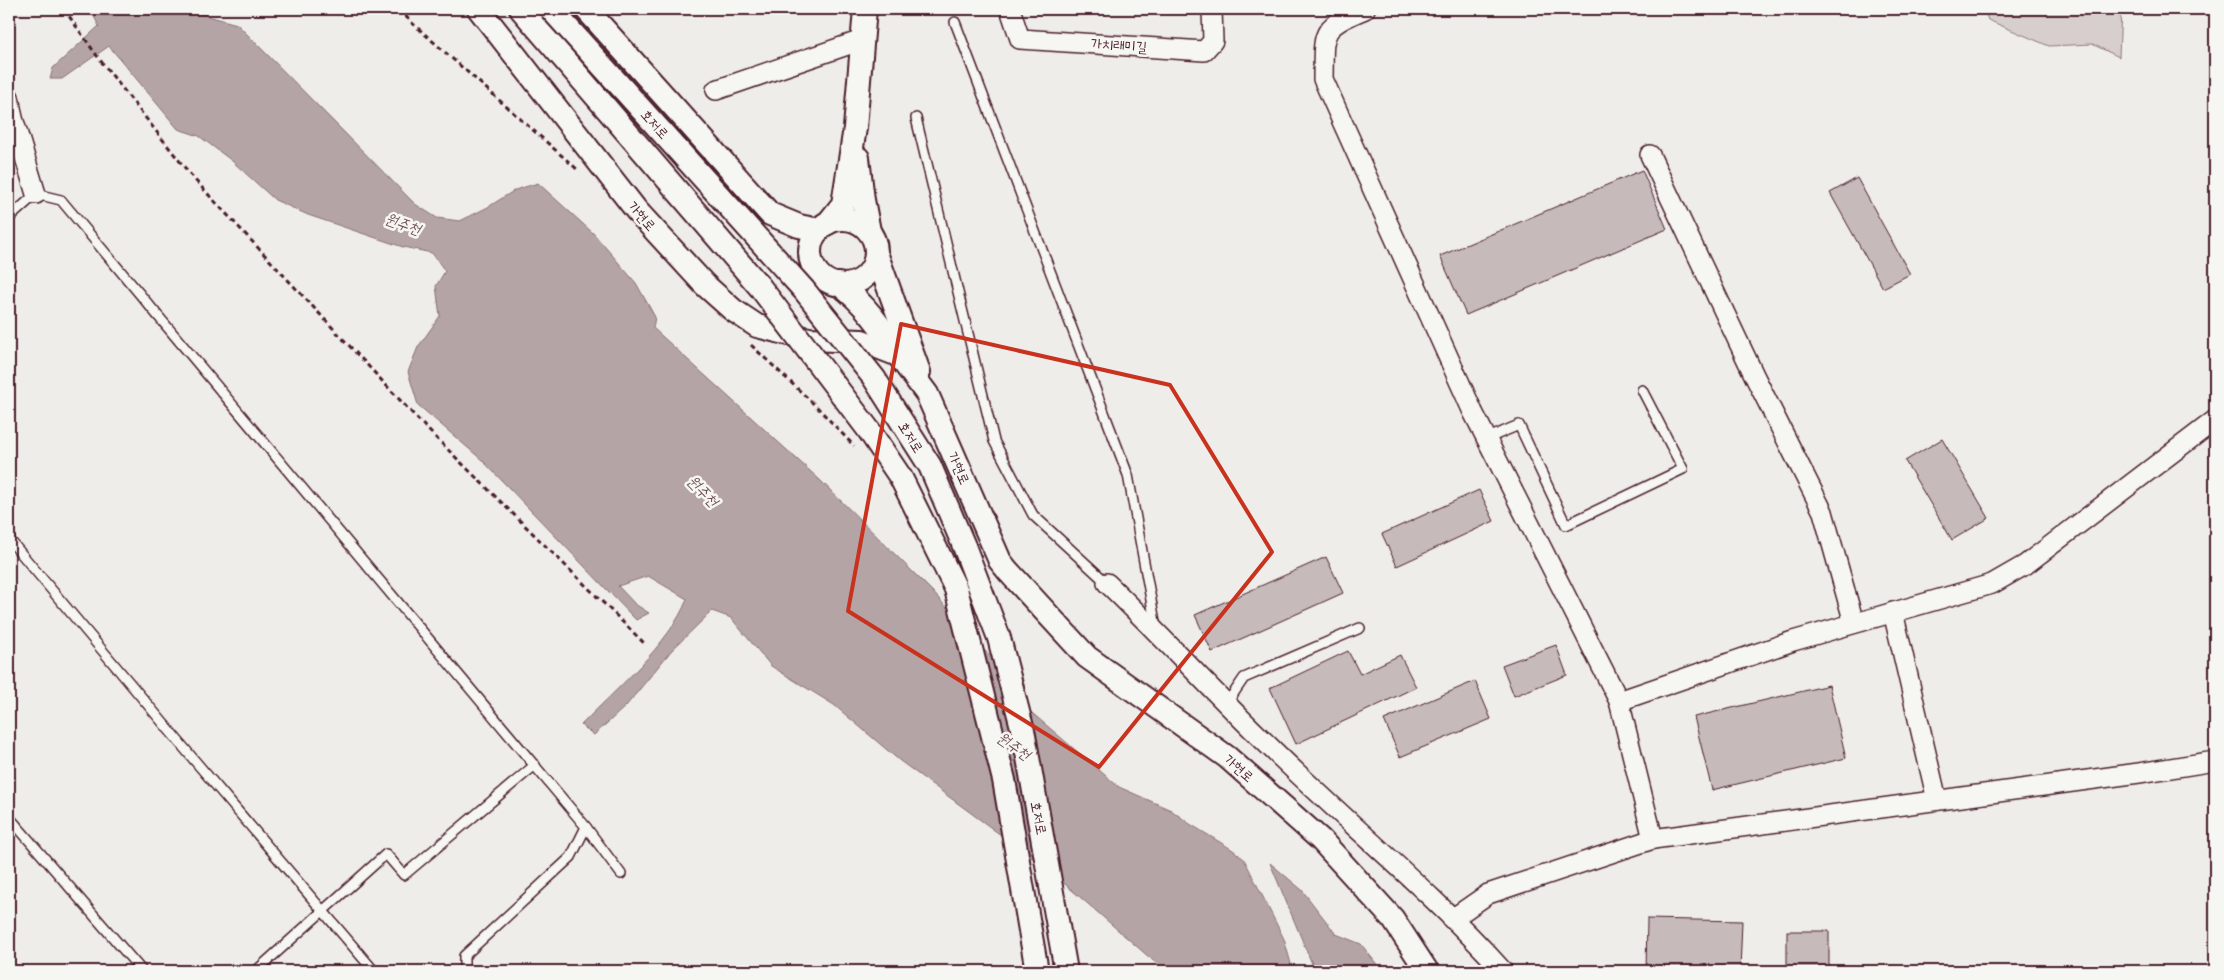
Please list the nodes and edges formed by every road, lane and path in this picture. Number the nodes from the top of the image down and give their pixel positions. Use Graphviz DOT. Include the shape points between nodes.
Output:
graph roads {
  1 [pos="64,9"];
  2 [pos="480,9"];
  3 [pos="521,9"];
  4 [pos="552,9"];
  5 [pos="586,9"];
  6 [pos="865,9"];
  7 [pos="1010,9"];
  8 [pos="1212,9"];
  9 [pos="1364,9"];
  10 [pos="955,22"];
  11 [pos="862,40"];
  12 [pos="716,90"];
  13 [pos="9,97"];
  14 [pos="916,118"];
  15 [pos="855,128"];
  16 [pos="1650,155"];
  17 [pos="36,194"];
  18 [pos="9,218"];
  19 [pos="823,226"];
  20 [pos="869,231"];
  21 [pos="876,253"];
  22 [pos="839,284"];
  23 [pos="898,355"];
  24 [pos="1642,390"];
  25 [pos="927,394"];
  26 [pos="2215,420"];
  27 [pos="1486,439"];
  28 [pos="9,539"];
  29 [pos="1107,583"];
  30 [pos="1893,612"];
  31 [pos="1854,624"];
  32 [pos="1360,628"];
  33 [pos="1157,631"];
  34 [pos="644,643"];
  35 [pos="1619,701"];
  36 [pos="1227,703"];
  37 [pos="2215,761"];
  38 [pos="535,764"];
  39 [pos="1937,800"];
  40 [pos="9,817"];
  41 [pos="586,827"];
  42 [pos="1654,838"];
  43 [pos="621,874"];
  44 [pos="323,911"];
  45 [pos="1452,919"];
  46 [pos="142,971"];
  47 [pos="256,971"];
  48 [pos="374,971"];
  49 [pos="464,971"];
  50 [pos="1037,971"];
  51 [pos="1066,971"];
  52 [pos="1427,971"];
  53 [pos="1503,971"];
  1 -- 34 [label="path" via="100,60 194,178 420,421"];
  2 -- 23 [label="street, 가현로" via="637,212 705,285 733,310 757,326 809,339 862,341"];
  3 -- 50 [label="street, 호저로, bridge" via="760,287 868,429 901,478 956,589 1004,780"];
  4 -- 51 [label="street, 호저로, bridge" via="804,290 874,378 930,466 999,638 1024,734"];
  5 -- 19 [label="street" via="770,214 799,226"];
  6 -- 11 [label="street"];
  7 -- 8 [label="street, 가치래미길" via="1020,39 1204,50 1213,41"];
  9 -- 27 [label="street" via="1333,24 1324,37 1323,79"];
  10 -- 33 [label="lane" via="1128,475"];
  11 -- 12 [label="street"];
  11 -- 15 [label="street"];
  13 -- 17 [label="street"];
  14 -- 29 [label="lane" via="994,441 1033,515"];
  15 -- 19 [label="street" via="843,204"];
  15 -- 20 [label="street"];
  16 -- 31 [label="street" via="1823,512"];
  17 -- 18 [label="lane"];
  17 -- 38 [label="lane" via="61,200"];
  19 -- 20 [label="street" via="838,219 850,219"];
  19 -- 22 [label="street" via="813,238 811,258 821,276"];
  20 -- 21 [label="street" via="875,241"];
  21 -- 22 [label="street" via="874,264 859,281"];
  21 -- 25 [label="street"];
  22 -- 23 [label="street" via="858,299 881,326"];
  23 -- 25 [label="street, 가현로"];
  24 -- 27 [label="lane" via="1683,469 1566,525 1519,425"];
  25 -- 52 [label="street, 가현로" via="1000,560 1008,571 1087,657 1227,757 1321,840 1394,919"];
  26 -- 30 [label="street" via="2025,565 1992,584"];
  27 -- 35 [label="street"];
  28 -- 44 [label="lane"];
  29 -- 33 [label="street"];
  30 -- 31 [label="street"];
  30 -- 39 [label="street"];
  31 -- 35 [label="street" via="1793,641"];
  32 -- 36 [label="lane" via="1244,678"];
  33 -- 36 [label="street"];
  35 -- 42 [label="street"];
  36 -- 45 [label="street"];
  37 -- 39 [label="street"];
  38 -- 41 [label="lane"];
  38 -- 44 [label="lane" via="404,875 386,854"];
  39 -- 42 [label="street"];
  40 -- 46 [label="lane"];
  41 -- 43 [label="lane"];
  41 -- 49 [label="lane" via="572,857 464,956"];
  42 -- 45 [label="street" via="1488,894"];
  44 -- 47 [label="lane"];
  44 -- 48 [label="lane"];
  45 -- 53 [label="street"];
}
